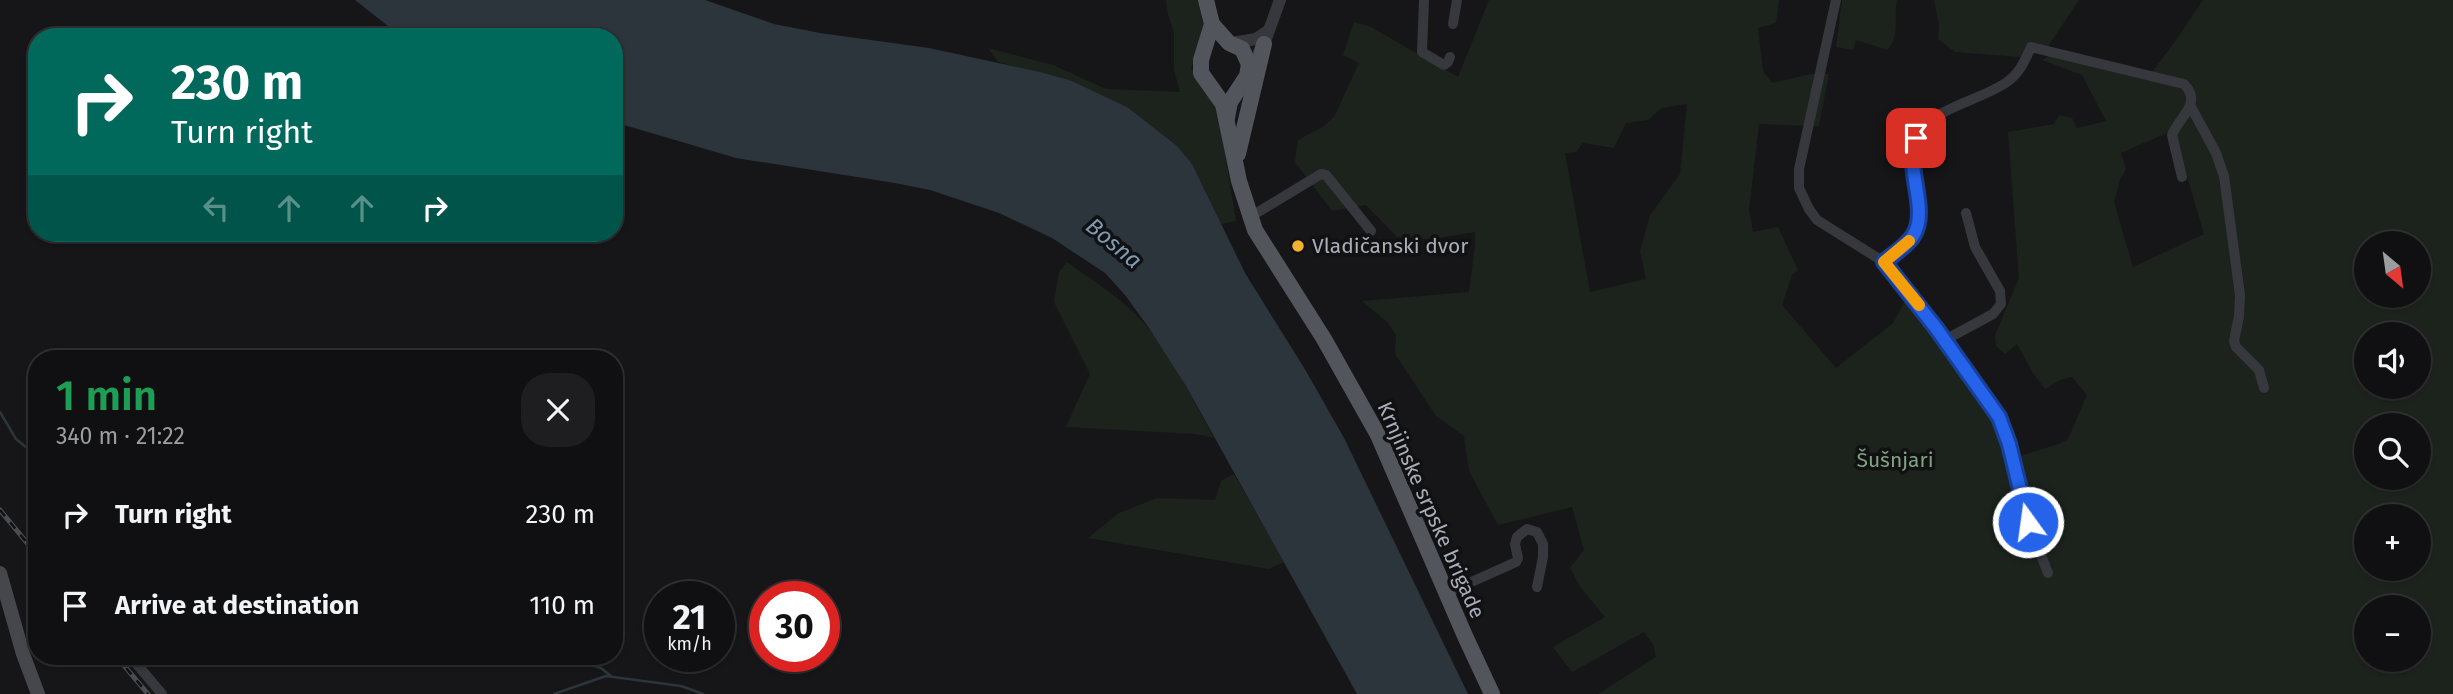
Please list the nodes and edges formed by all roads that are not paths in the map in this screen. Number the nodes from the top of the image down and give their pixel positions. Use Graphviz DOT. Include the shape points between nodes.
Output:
graph roads {
  1 [pos="1206,0"];
  2 [pos="1280,0"];
  3 [pos="1424,0"];
  4 [pos="1457,0"];
  5 [pos="1836,0"];
  6 [pos="1212,24"];
  7 [pos="1272,24"];
  8 [pos="1453,24"];
  9 [pos="1231,43"];
  10 [pos="1264,44"];
  11 [pos="1203,54"];
  12 [pos="1450,57"];
  13 [pos="1248,70"];
  14 [pos="1240,85"];
  15 [pos="1213,88"];
  16 [pos="2191,107"];
  17 [pos="1227,118"];
  18 [pos="1236,167"];
  19 [pos="2182,177"];
  20 [pos="1966,213"];
  21 [pos="1250,216"];
  22 [pos="1371,231"];
  23 [pos="1884,262"];
  24 [pos="1945,340"];
  25 [pos="2264,388"];
  26 [pos="0,573"];
  27 [pos="2048,573"];
  28 [pos="1537,587"];
  29 [pos="1447,593"];
  30 [pos="138,665"];
  31 [pos="38,694"];
  32 [pos="162,694"];
  33 [pos="1492,694"];
  1 -- 6 [label="main road"];
  2 -- 7 [label="street"];
  3 -- 12 [label="street" via="1422,52 1444,65"];
  4 -- 8 [label="street"];
  5 -- 23 [label="street" via="1799,169 1799,188 1817,220"];
  6 -- 9 [label="main road"];
  6 -- 11 [label="main road"];
  7 -- 9 [label="street" via="1256,39"];
  7 -- 10 [label="street"];
  9 -- 11 [label="main road" via="1215,44"];
  9 -- 13 [label="main road" via="1245,54"];
  10 -- 13 [label="street"];
  10 -- 18 [label="main road"];
  11 -- 15 [label="main road" via="1201,73"];
  13 -- 14 [label="main road"];
  14 -- 15 [label="main road" via="1224,91"];
  14 -- 17 [label="main road"];
  15 -- 17 [label="main road, Krnjinske srpske brigade"];
  16 -- 19 [label="street" via="2172,135"];
  16 -- 23 [label="street" via="2190,90 2174,80 2031,47 2021,69 2008,81 1953,108 1916,138 1911,159 1918,225 1907,243"];
  16 -- 25 [label="street" via="2222,164 2240,295 2234,341 2259,369"];
  17 -- 18 [label="main road, Krnjinske srpske brigade"];
  18 -- 21 [label="main road, Krnjinske srpske brigade"];
  20 -- 24 [label="street" via="1975,247 2000,291 2001,304 1993,314"];
  21 -- 22 [label="street" via="1321,174"];
  21 -- 29 [label="main road, Krnjinske srpske brigade" via="1378,435"];
  23 -- 24 [label="street"];
  24 -- 27 [label="street" via="1999,417 2028,522"];
  26 -- 31 [label="main road"];
  28 -- 29 [label="street" via="1543,544 1537,532 1527,529 1517,537 1516,562"];
  29 -- 33 [label="main road, Krnjinske srpske brigade"];
  30 -- 32 [label="street"];
}
